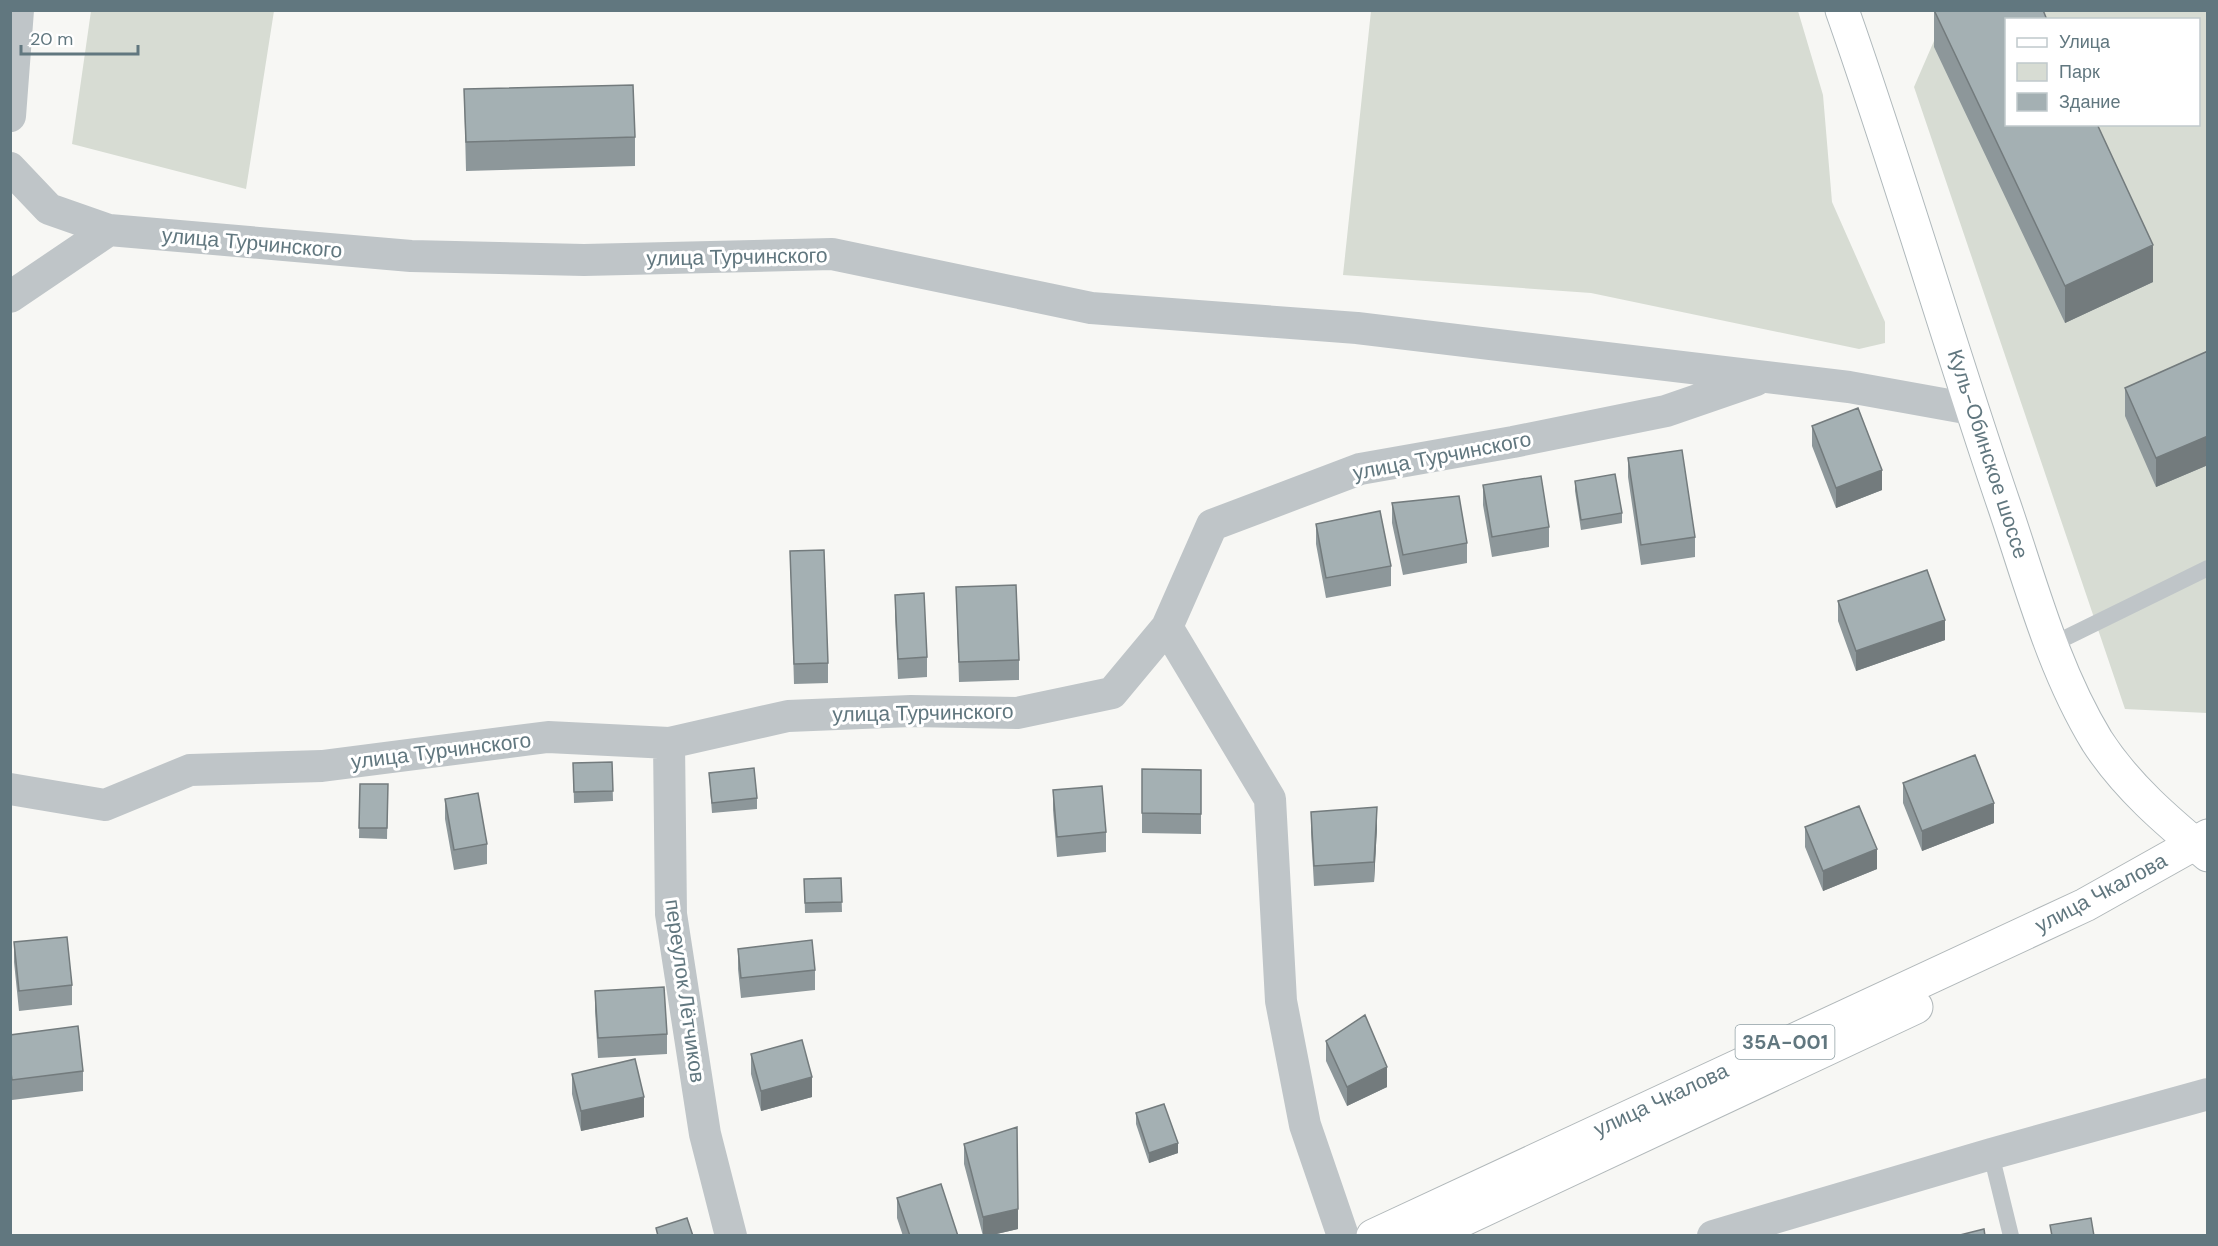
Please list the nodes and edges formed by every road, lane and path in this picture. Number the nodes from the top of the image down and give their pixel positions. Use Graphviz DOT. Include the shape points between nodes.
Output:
graph roads {
  1 [pos="18,10"];
  2 [pos="1842,10"];
  3 [pos="10,116"];
  4 [pos="10,168"];
  5 [pos="109,230"];
  6 [pos="10,297"];
  7 [pos="1764,377"];
  8 [pos="1971,409"];
  9 [pos="2208,568"];
  10 [pos="1167,627"];
  11 [pos="2051,645"];
  12 [pos="669,743"];
  13 [pos="10,789"];
  14 [pos="2204,849"];
  15 [pos="2208,1095"];
  16 [pos="1990,1154"];
  17 [pos="731,1236"];
  18 [pos="1343,1236"];
  19 [pos="1373,1236"];
  20 [pos="1428,1236"];
  21 [pos="1713,1236"];
  22 [pos="2011,1236"];
  1 -- 3 [label="street"];
  2 -- 8 [label="main road, Куль-Обинское шоссе"];
  4 -- 5 [label="street, улица Турчинского" via="49,209"];
  5 -- 6 [label="street"];
  5 -- 7 [label="street, улица Турчинского" via="411,256 584,260 832,254 1091,308 1357,328"];
  7 -- 8 [label="street, улица Турчинского" via="1849,387"];
  7 -- 10 [label="street, улица Турчинского" via="1666,411 1360,468 1212,525"];
  8 -- 11 [label="main road, Куль-Обинское шоссе"];
  9 -- 11 [label="lane"];
  10 -- 12 [label="street, улица Турчинского" via="1112,693 1017,713 911,711 788,716"];
  10 -- 18 [label="street" via="1270,799 1281,1001 1305,1125"];
  11 -- 14 [label="main road, Куль-Обинское шоссе" via="2073,697 2113,763 2151,806"];
  12 -- 13 [label="street, улица Турчинского" via="548,737 322,766 190,770 105,805"];
  12 -- 17 [label="street, переулок Лётчиков" via="671,914 705,1134"];
  14 -- 19 [label="main road, улица Чкалова / 35А-001"];
  14 -- 20 [label="main road, улица Чкалова / 35А-001" via="2100,922"];
  15 -- 16 [label="street"];
  16 -- 21 [label="street"];
  16 -- 22 [label="lane"];
}
